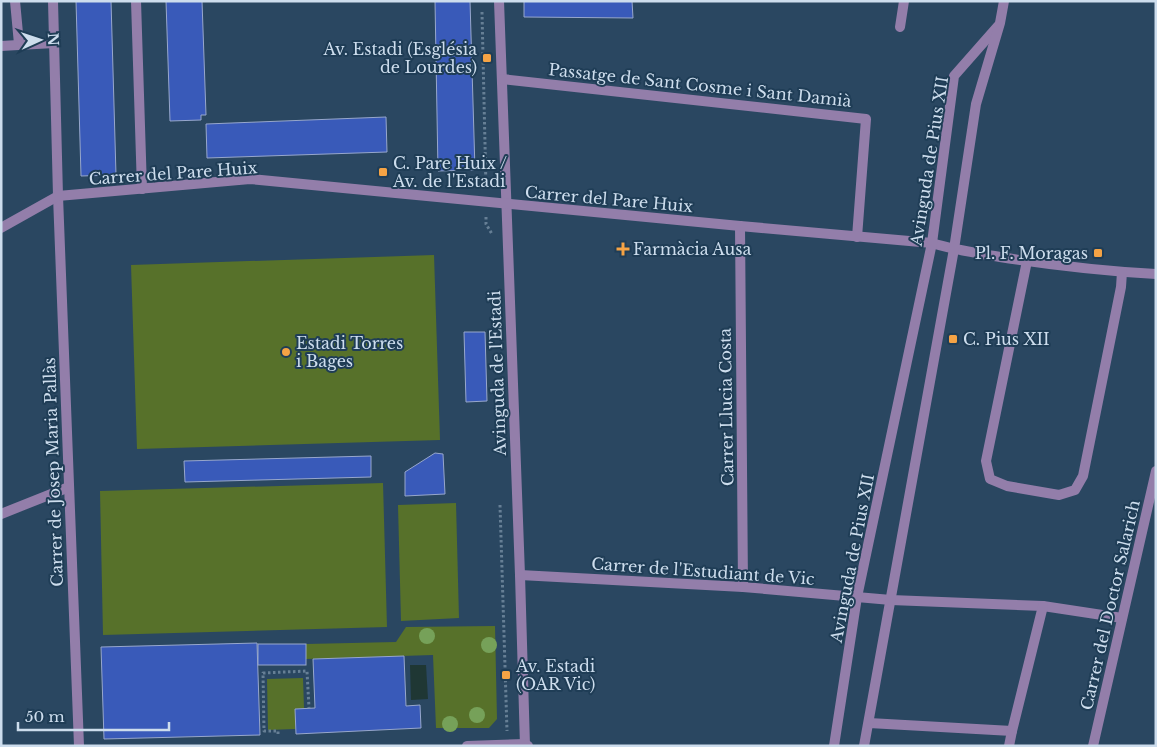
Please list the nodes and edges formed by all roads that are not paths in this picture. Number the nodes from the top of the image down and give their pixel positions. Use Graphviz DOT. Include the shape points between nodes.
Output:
graph roads {
  1 [pos="15,1"];
  2 [pos="53,1"];
  3 [pos="136,1"];
  4 [pos="499,1"];
  5 [pos="904,1"];
  6 [pos="1004,1"];
  7 [pos="1000,23"];
  8 [pos="900,27"];
  9 [pos="54,43"];
  10 [pos="19,44"];
  11 [pos="1,46"];
  12 [pos="502,79"];
  13 [pos="142,189"];
  14 [pos="58,196"];
  15 [pos="506,204"];
  16 [pos="740,226"];
  17 [pos="1,228"];
  18 [pos="858,237"];
  19 [pos="932,243"];
  20 [pos="954,250"];
  21 [pos="1027,261"];
  22 [pos="1122,272"];
  23 [pos="1156,274"];
  24 [pos="1156,471"];
  25 [pos="69,487"];
  26 [pos="1,514"];
  27 [pos="520,575"];
  28 [pos="743,587"];
  29 [pos="858,597"];
  30 [pos="891,600"];
  31 [pos="1043,606"];
  32 [pos="1122,618"];
  33 [pos="869,723"];
  34 [pos="1012,731"];
  35 [pos="508,745"];
  36 [pos="526,745"];
  37 [pos="79,746"];
  38 [pos="467,746"];
  39 [pos="834,746"];
  40 [pos="864,746"];
  41 [pos="1009,746"];
  42 [pos="1093,746"];
  1 -- 10 [label="street"];
  2 -- 9 [label="street, Carrer de Josep Maria Pallàs"];
  3 -- 13 [label="street"];
  4 -- 12 [label="street, Avinguda de l'Estadi"];
  5 -- 8 [label="street"];
  6 -- 7 [label="street"];
  7 -- 19 [label="street, Avinguda de Pius XII" via="954,76"];
  7 -- 20 [label="street" via="976,104"];
  9 -- 10 [label="street"];
  9 -- 14 [label="street, Carrer de Josep Maria Pallàs"];
  10 -- 11 [label="street"];
  12 -- 15 [label="street, Avinguda de l'Estadi"];
  12 -- 18 [label="street, Passatge de Sant Cosme i Sant Damià" via="866,119"];
  13 -- 14 [label="street, Carrer del Pare Huix"];
  13 -- 15 [label="street, Carrer del Pare Huix" via="250,180"];
  14 -- 17 [label="street"];
  14 -- 25 [label="street, Carrer de Josep Maria Pallàs"];
  15 -- 16 [label="street, Carrer del Pare Huix"];
  15 -- 27 [label="street, Avinguda de l'Estadi"];
  16 -- 18 [label="street, Carrer del Pare Huix"];
  16 -- 28 [label="street, Carrer Llucia Costa"];
  18 -- 19 [label="street, Carrer del Pare Huix"];
  19 -- 20 [label="street, Carrer del Pare Huix"];
  19 -- 29 [label="street, Avinguda de Pius XII"];
  20 -- 21 [label="street, Carrer del Pare Huix"];
  20 -- 30 [label="street"];
  21 -- 22 [label="street, Carrer del Pare Huix"];
  21 -- 22 [label="street" via="986,461 990,479 1007,486 1059,495 1075,490 1083,476"];
  22 -- 23 [label="street, Carrer del Pare Huix"];
  24 -- 32 [label="street, Carrer del Doctor Salarich"];
  25 -- 26 [label="street"];
  25 -- 37 [label="street, Carrer de Josep Maria Pallàs"];
  27 -- 28 [label="street, Carrer de l'Estudiant de Vic"];
  27 -- 36 [label="street, Avinguda de l'Estadi"];
  28 -- 29 [label="street, Carrer de l'Estudiant de Vic"];
  29 -- 30 [label="street, Carrer de l'Estudiant de Vic"];
  29 -- 39 [label="street, Avinguda de Pius XII"];
  30 -- 31 [label="street, Carrer de l'Estudiant de Vic"];
  30 -- 33 [label="street"];
  31 -- 32 [label="street, Carrer de l'Estudiant de Vic"];
  31 -- 34 [label="street"];
  32 -- 42 [label="street, Carrer del Doctor Salarich"];
  33 -- 34 [label="street"];
  33 -- 40 [label="street"];
  34 -- 41 [label="street"];
  35 -- 36 [label="street"];
  35 -- 38 [label="street"];
}
